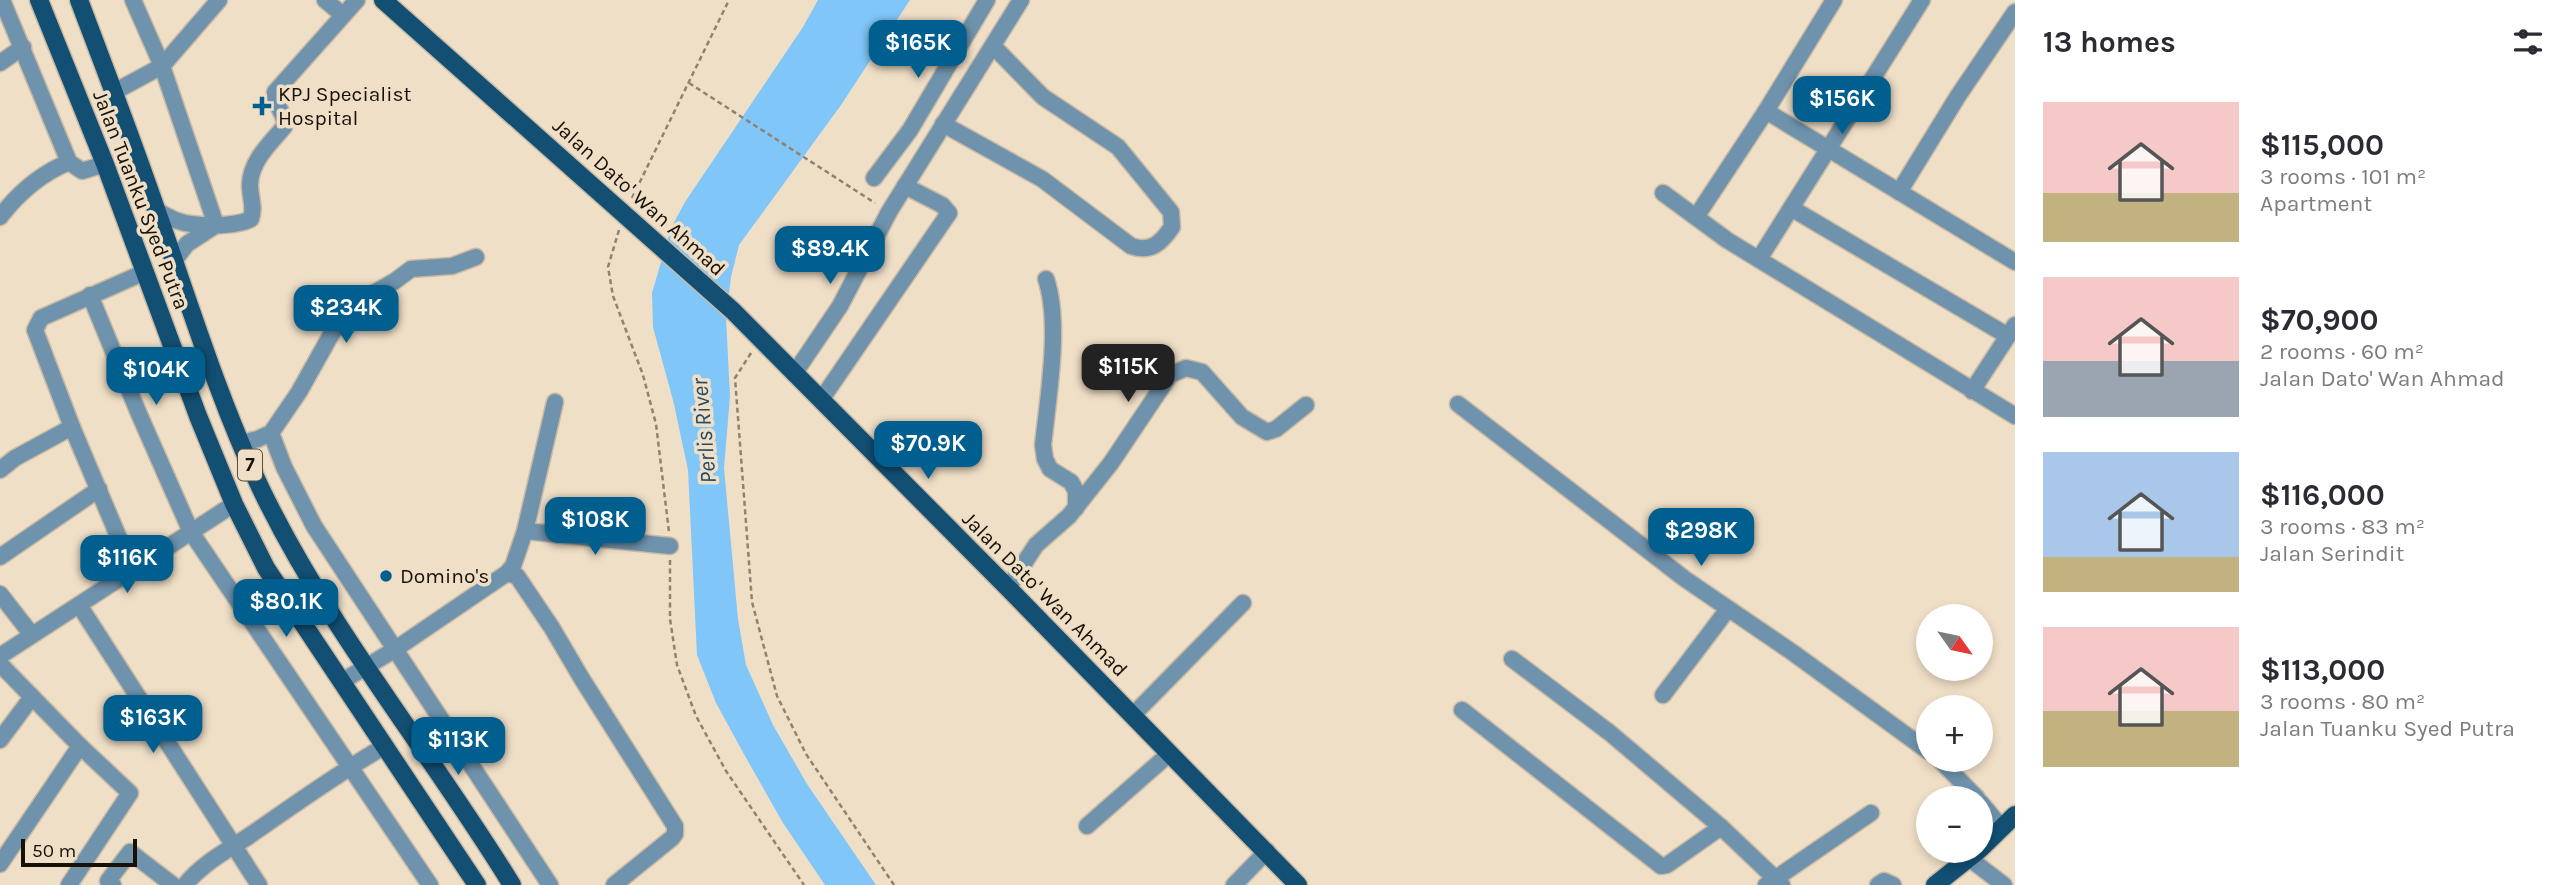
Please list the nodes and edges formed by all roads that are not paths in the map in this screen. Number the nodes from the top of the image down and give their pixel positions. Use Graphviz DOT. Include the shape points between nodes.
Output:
graph roads {
  1 [pos="2,0"];
  2 [pos="39,0"];
  3 [pos="79,0"];
  4 [pos="133,0"];
  5 [pos="219,0"];
  6 [pos="325,0"];
  7 [pos="357,0"];
  8 [pos="383,0"];
  9 [pos="987,0"];
  10 [pos="1021,0"];
  11 [pos="1834,0"];
  12 [pos="1922,0"];
  13 [pos="2015,12"];
  14 [pos="343,15"];
  15 [pos="23,47"];
  16 [pos="993,47"];
  17 [pos="0,62"];
  18 [pos="162,66"];
  19 [pos="114,93"];
  20 [pos="1766,111"];
  21 [pos="943,124"];
  22 [pos="1829,150"];
  23 [pos="69,162"];
  24 [pos="105,164"];
  25 [pos="874,178"];
  26 [pos="905,186"];
  27 [pos="1899,192"];
  28 [pos="1663,193"];
  29 [pos="1791,208"];
  30 [pos="157,211"];
  31 [pos="1696,216"];
  32 [pos="0,217"];
  33 [pos="216,225"];
  34 [pos="476,257"];
  35 [pos="1759,259"];
  36 [pos="173,261"];
  37 [pos="2015,262"];
  38 [pos="145,272"];
  39 [pos="1046,279"];
  40 [pos="90,295"];
  41 [pos="2011,330"];
  42 [pos="794,374"];
  43 [pos="1972,391"];
  44 [pos="821,400"];
  45 [pos="555,402"];
  46 [pos="1458,404"];
  47 [pos="1306,405"];
  48 [pos="2015,416"];
  49 [pos="72,427"];
  50 [pos="271,433"];
  51 [pos="241,443"];
  52 [pos="0,470"];
  53 [pos="99,489"];
  54 [pos="234,504"];
  55 [pos="1076,508"];
  56 [pos="525,531"];
  57 [pos="191,532"];
  58 [pos="670,547"];
  59 [pos="0,557"];
  60 [pos="132,569"];
  61 [pos="507,573"];
  62 [pos="1008,588"];
  63 [pos="0,594"];
  64 [pos="1244,603"];
  65 [pos="79,605"];
  66 [pos="1728,609"];
  67 [pos="32,635"];
  68 [pos="394,650"];
  69 [pos="0,656"];
  70 [pos="1512,659"];
  71 [pos="0,664"];
  72 [pos="365,667"];
  73 [pos="341,682"];
  74 [pos="1663,695"];
  75 [pos="32,697"];
  76 [pos="1462,710"];
  77 [pos="1133,715"];
  78 [pos="0,740"];
  79 [pos="1916,741"];
  80 [pos="80,746"];
  81 [pos="385,746"];
  82 [pos="1168,754"];
  83 [pos="350,766"];
  84 [pos="1952,772"];
  85 [pos="1965,786"];
  86 [pos="1993,811"];
  87 [pos="1871,813"];
  88 [pos="2009,821"];
  89 [pos="1087,826"];
  90 [pos="1721,827"];
  91 [pos="1993,837"];
  92 [pos="234,846"];
  93 [pos="1267,851"];
  94 [pos="1964,863"];
  95 [pos="1985,863"];
  96 [pos="0,864"];
  97 [pos="1774,883"];
  98 [pos="69,885"];
  99 [pos="113,885"];
  100 [pos="173,885"];
  101 [pos="185,885"];
  102 [pos="259,885"];
  103 [pos="430,885"];
  104 [pos="477,885"];
  105 [pos="512,885"];
  106 [pos="550,885"];
  107 [pos="614,885"];
  108 [pos="1234,885"];
  109 [pos="1298,885"];
  110 [pos="1878,885"];
  111 [pos="1893,885"];
  112 [pos="1935,885"];
  113 [pos="2004,885"];
  1 -- 15 [label="street"];
  2 -- 24 [label="main road, Jalan Tuanku Syed Putra / 7"];
  3 -- 19 [label="main road, Jalan Tuanku Syed Putra / 7"];
  4 -- 18 [label="street"];
  5 -- 18 [label="street"];
  6 -- 14 [label="street"];
  7 -- 14 [label="street"];
  8 -- 42 [label="main road, Jalan Dato' Wan Ahmad" via="733,311"];
  9 -- 25 [label="street" via="910,130"];
  10 -- 16 [label="street"];
  11 -- 20 [label="street"];
  12 -- 22 [label="street"];
  13 -- 27 [label="street"];
  14 -- 33 [label="street" via="275,92 276,107 285,122 252,171 251,219"];
  15 -- 17 [label="street"];
  15 -- 23 [label="street"];
  16 -- 21 [label="street"];
  16 -- 21 [label="street" via="1043,97 1118,147 1171,212 1172,227 1166,237 1142,250 1131,246 1042,179"];
  18 -- 19 [label="street"];
  18 -- 33 [label="street"];
  19 -- 30 [label="main road, Jalan Tuanku Syed Putra / 7"];
  20 -- 22 [label="street"];
  20 -- 31 [label="street"];
  21 -- 26 [label="street"];
  22 -- 27 [label="street"];
  22 -- 29 [label="street"];
  23 -- 24 [label="street" via="82,172"];
  23 -- 32 [label="street" via="25,188"];
  24 -- 38 [label="main road, Jalan Tuanku Syed Putra / 7"];
  26 -- 42 [label="street" via="840,306"];
  26 -- 44 [label="street" via="949,213"];
  27 -- 37 [label="street"];
  28 -- 31 [label="street"];
  29 -- 35 [label="street"];
  29 -- 41 [label="street"];
  30 -- 33 [label="street" via="178,221"];
  30 -- 36 [label="main road, Jalan Tuanku Syed Putra / 7"];
  31 -- 35 [label="street"];
  33 -- 36 [label="street" via="187,244"];
  34 -- 50 [label="street" via="452,266 411,269 358,302 332,333"];
  35 -- 43 [label="street"];
  36 -- 51 [label="main road, Jalan Tuanku Syed Putra / 7"];
  38 -- 40 [label="street"];
  38 -- 54 [label="main road, Jalan Tuanku Syed Putra / 7"];
  39 -- 55 [label="street" via="1052,296 1052,340 1043,445 1050,468 1076,491"];
  40 -- 49 [label="street" via="41,318 36,326 36,337"];
  40 -- 57 [label="street"];
  41 -- 43 [label="street"];
  42 -- 44 [label="main road, Jalan Dato' Wan Ahmad"];
  43 -- 48 [label="street"];
  44 -- 62 [label="main road, Jalan Dato' Wan Ahmad"];
  45 -- 56 [label="street"];
  46 -- 66 [label="street"];
  47 -- 55 [label="street" via="1267,432 1242,417 1202,372 1186,369 1170,375"];
  49 -- 52 [label="street"];
  49 -- 53 [label="street"];
  50 -- 51 [label="street"];
  50 -- 68 [label="street" via="314,526"];
  51 -- 72 [label="main road, Jalan Tuanku Syed Putra / 7" via="308,578"];
  53 -- 59 [label="street"];
  53 -- 60 [label="street"];
  54 -- 57 [label="street"];
  54 -- 73 [label="main road, Jalan Tuanku Syed Putra / 7" via="266,568"];
  55 -- 62 [label="street" via="1037,545"];
  56 -- 58 [label="street"];
  56 -- 61 [label="street"];
  57 -- 60 [label="street"];
  57 -- 83 [label="street"];
  60 -- 65 [label="street"];
  61 -- 68 [label="street"];
  61 -- 107 [label="street" via="517,576 552,628 675,826 672,838"];
  62 -- 77 [label="main road, Jalan Dato' Wan Ahmad"];
  63 -- 67 [label="street"];
  64 -- 77 [label="street"];
  65 -- 67 [label="street"];
  65 -- 92 [label="street"];
  66 -- 74 [label="street"];
  66 -- 79 [label="street"];
  67 -- 69 [label="street"];
  68 -- 72 [label="street"];
  68 -- 106 [label="street"];
  70 -- 90 [label="street" via="1610,733"];
  71 -- 75 [label="street"];
  72 -- 73 [label="street"];
  72 -- 105 [label="main road, Jalan Tuanku Syed Putra / 7"];
  73 -- 81 [label="main road, Jalan Tuanku Syed Putra / 7"];
  75 -- 78 [label="street"];
  75 -- 80 [label="street"];
  76 -- 90 [label="street" via="1661,866"];
  77 -- 82 [label="main road, Jalan Dato' Wan Ahmad"];
  80 -- 96 [label="street"];
  80 -- 98 [label="street" via="130,793"];
  81 -- 83 [label="street"];
  81 -- 104 [label="main road, Jalan Tuanku Syed Putra / 7"];
  82 -- 89 [label="street"];
  82 -- 93 [label="main road, Jalan Dato' Wan Ahmad"];
  83 -- 92 [label="street"];
  83 -- 103 [label="street"];
  84 -- 85 [label="street"];
  86 -- 88 [label="street"];
  87 -- 97 [label="street"];
  88 -- 91 [label="main road"];
  90 -- 97 [label="street"];
  92 -- 101 [label="street"];
  92 -- 102 [label="street"];
  93 -- 108 [label="street"];
  93 -- 109 [label="main road, Jalan Dato' Wan Ahmad"];
  94 -- 112 [label="main road"];
  95 -- 113 [label="street"];
  99 -- 100 [label="street" via="108,881 130,852"];
  110 -- 111 [label="street" via="1884,881"];
}
